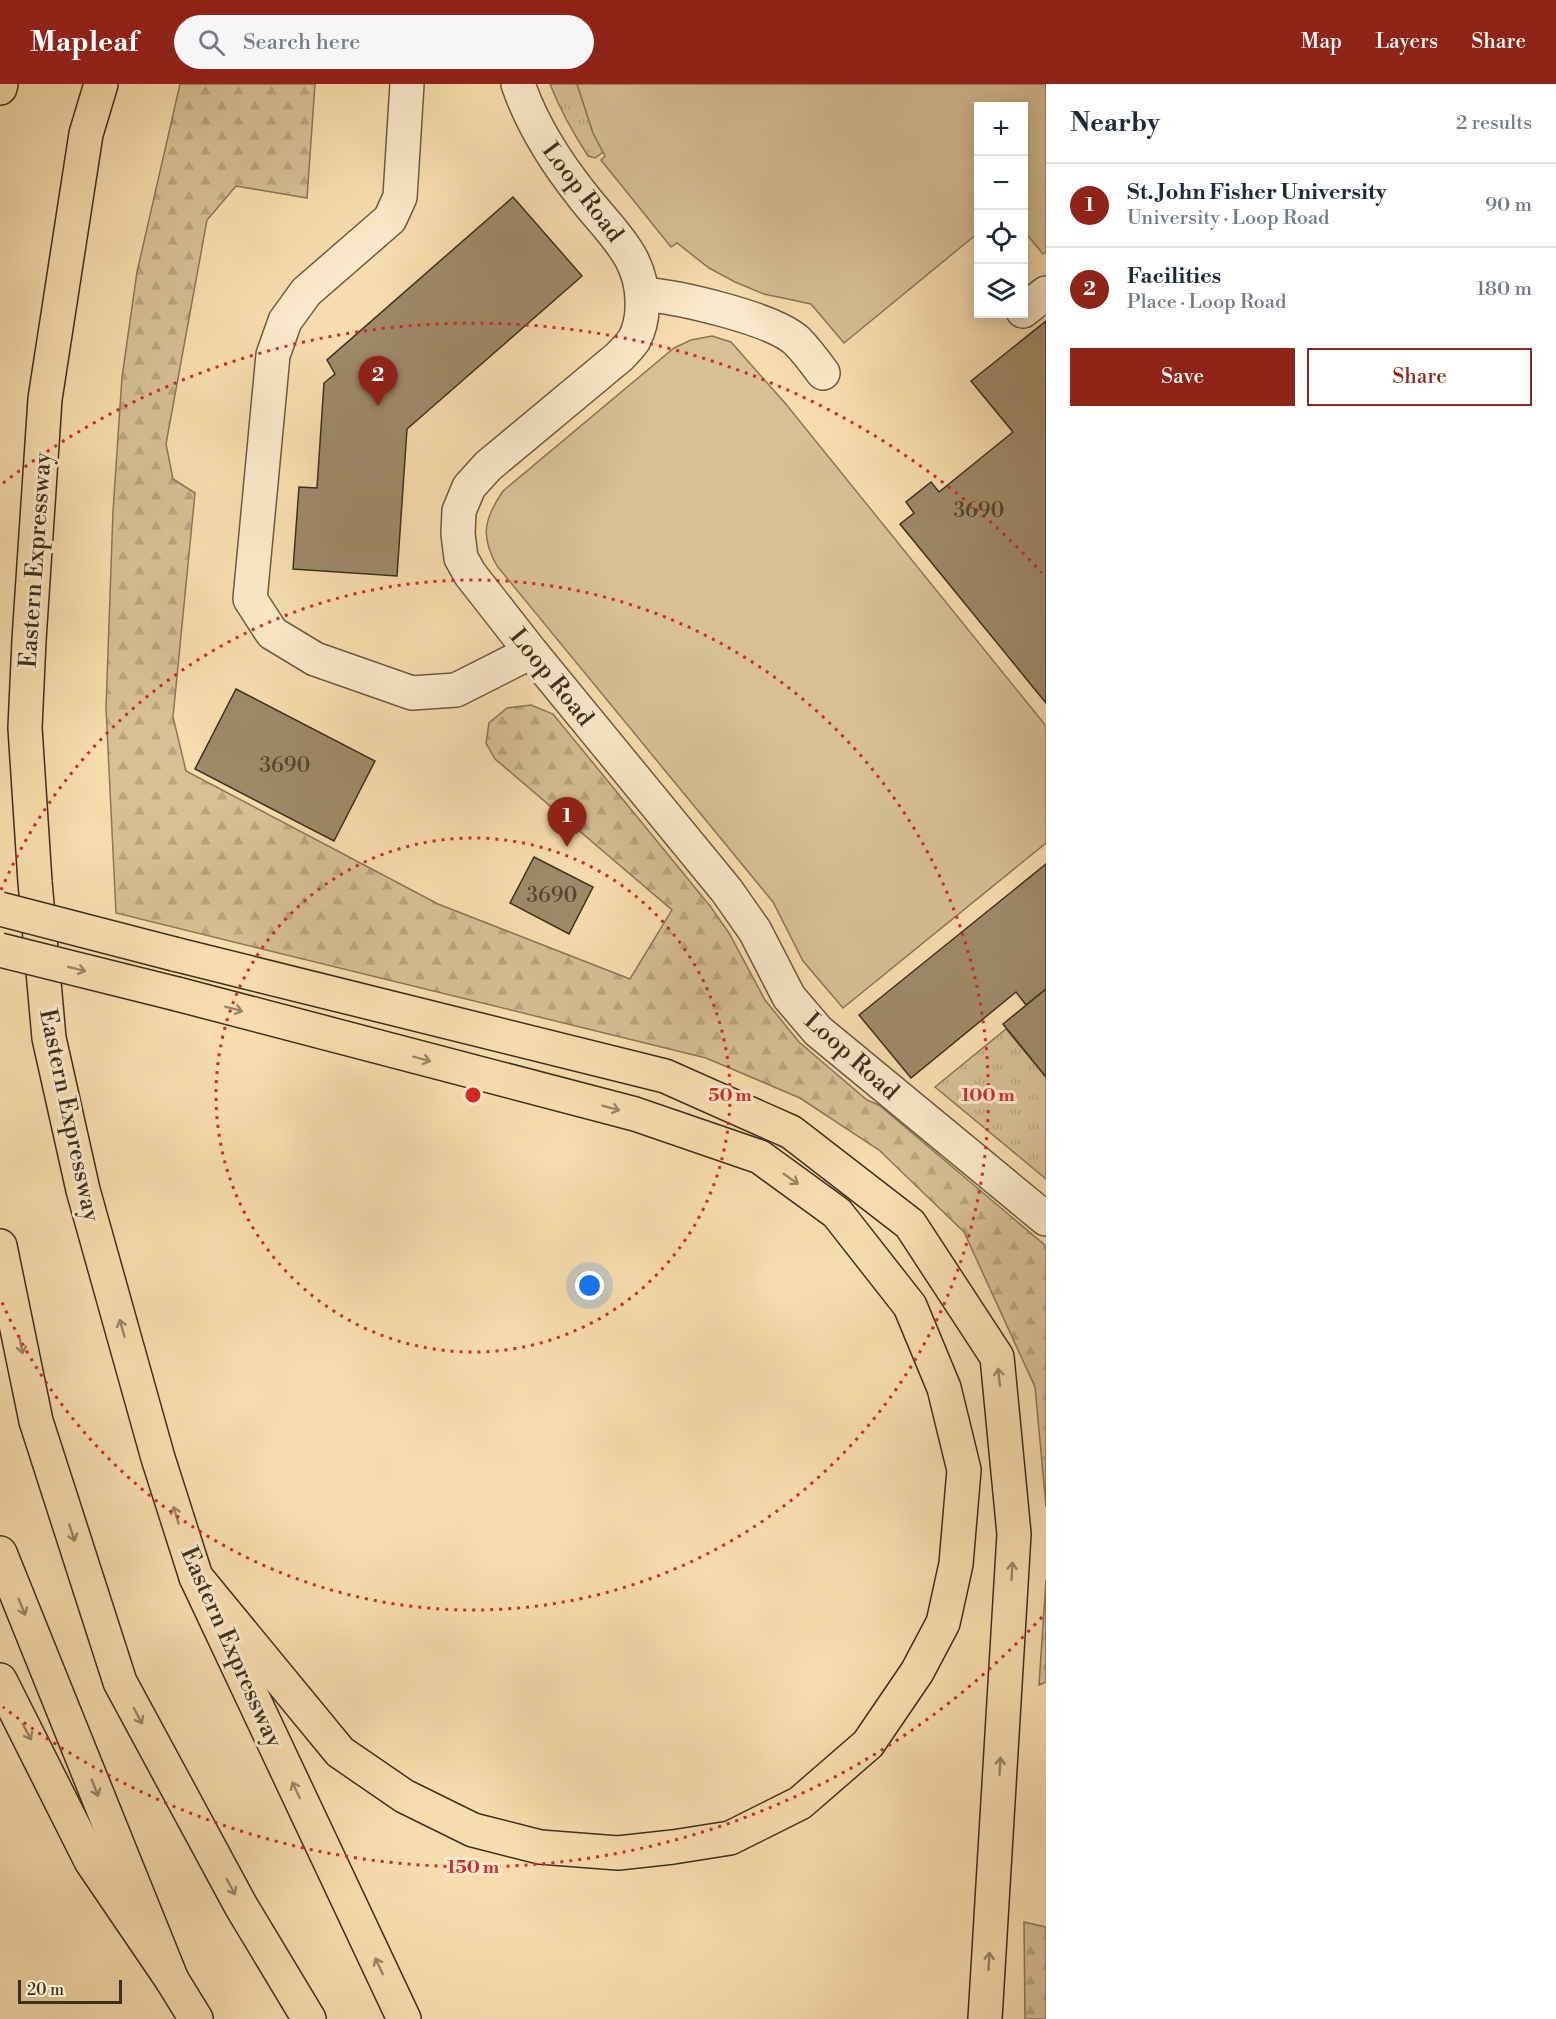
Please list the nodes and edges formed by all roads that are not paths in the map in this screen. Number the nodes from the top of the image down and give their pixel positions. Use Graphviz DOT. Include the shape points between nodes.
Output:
graph roads {
  1 [pos="101,84"];
  2 [pos="408,84"];
  3 [pos="518,84"];
  4 [pos="1046,293"];
  5 [pos="643,294"];
  6 [pos="1028,308"];
  7 [pos="823,373"];
  8 [pos="531,652"];
  9 [pos="0,909"];
  10 [pos="0,950"];
  11 [pos="1046,1219"];
  12 [pos="0,1246"];
  13 [pos="0,1553"];
  14 [pos="196,1577"];
  15 [pos="0,1680"];
  16 [pos="172,1980"];
  17 [pos="196,2019"];
  18 [pos="309,2019"];
  19 [pos="404,2019"];
  20 [pos="985,2019"];
  14 -- 1 [label="highway, Eastern Expressway, one-way" via="158,1458 83,1190 49,1038 27,764 26,717 45,399 86,134"];
  2 -- 8 [label="street" via="400,197 390,219 306,292 285,321 273,355 250,599 272,633 315,659 412,693 456,690"];
  3 -- 5 [label="street, Loop Road" via="544,143 628,251 639,270"];
  4 -- 6 [label="street"];
  5 -- 7 [label="street" via="767,323 795,340"];
  5 -- 8 [label="street, Loop Road" via="635,338 619,357 488,466 469,487 459,511 461,558"];
  8 -- 11 [label="street, Loop Road" via="727,891 754,931 789,997 818,1030"];
  20 -- 9 [label="highway, one-way, bridge" via="1014,1534 997,1357 910,1224 791,1132 665,1076"];
  10 -- 14 [label="highway, one-way, bridge" via="635,1114 760,1157 837,1213 910,1306 944,1388 964,1470 956,1564 943,1623 868,1744 800,1803 730,1838 673,1847 618,1853 540,1847 473,1830 404,1796 340,1752"];
  12 -- 18 [label="highway, one-way" via="36,1420 120,1682 241,1906"];
  13 -- 16 [label="highway, one-way"];
  19 -- 14 [label="highway, Eastern Expressway, one-way"];
  15 -- 16 [label="highway, one-way" via="91,1861"];
  16 -- 17 [label="highway"];
}
